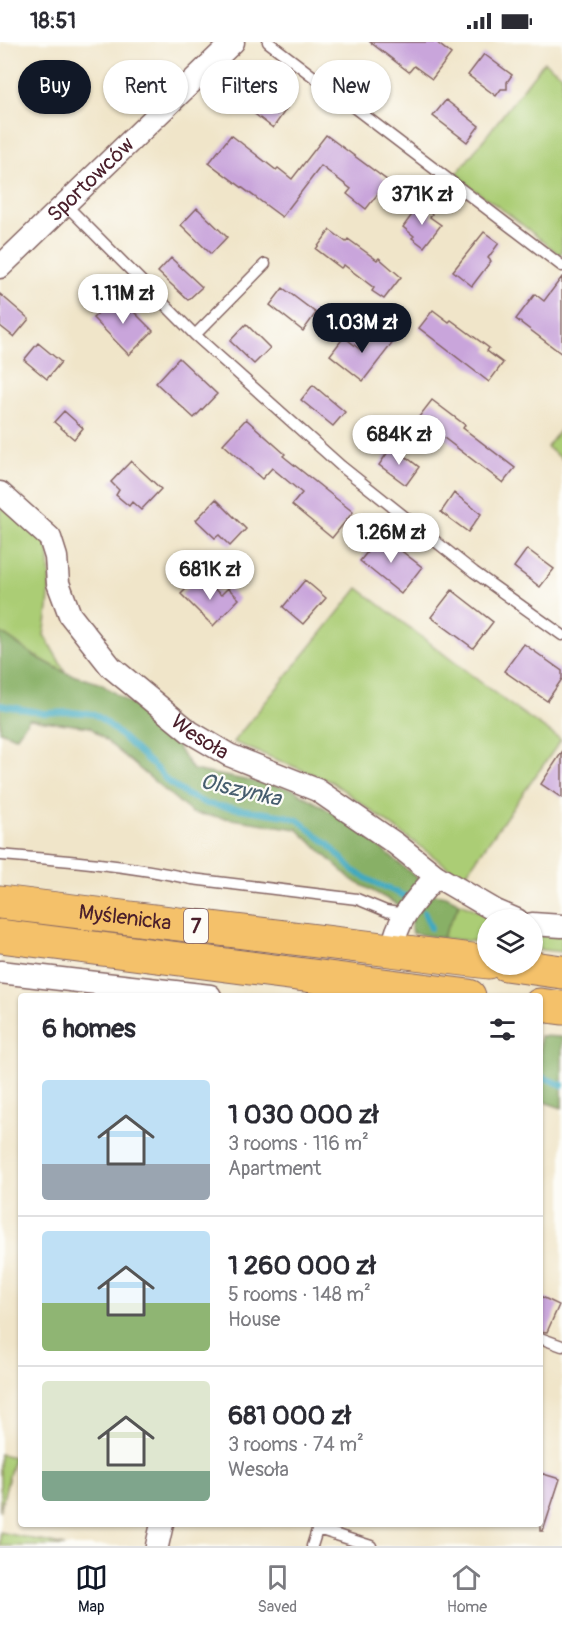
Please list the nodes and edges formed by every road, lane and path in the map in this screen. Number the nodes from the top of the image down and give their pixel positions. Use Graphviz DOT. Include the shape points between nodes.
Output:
graph roads {
  1 [pos="233,42"];
  2 [pos="268,42"];
  3 [pos="66,205"];
  4 [pos="265,264"];
  5 [pos="562,266"];
  6 [pos="0,267"];
  7 [pos="195,334"];
  8 [pos="0,493"];
  9 [pos="562,635"];
  10 [pos="0,855"];
  11 [pos="436,876"];
  12 [pos="0,902"];
  13 [pos="493,909"];
  14 [pos="404,914"];
  15 [pos="543,925"];
  16 [pos="562,926"];
  17 [pos="0,936"];
  18 [pos="392,950"];
  19 [pos="477,961"];
  20 [pos="543,969"];
  21 [pos="0,972"];
  22 [pos="562,972"];
  23 [pos="384,991"];
  24 [pos="184,993"];
  25 [pos="418,993"];
  26 [pos="543,1005"];
  27 [pos="562,1008"];
  28 [pos="543,1339"];
  29 [pos="562,1346"];
  30 [pos="161,1527"];
  31 [pos="319,1527"];
  32 [pos="157,1546"];
  33 [pos="312,1546"];
  34 [pos="371,1546"];
  1 -- 3 [label="street, Sportowców"];
  2 -- 5 [label="lane"];
  3 -- 6 [label="street, Sportowców"];
  3 -- 7 [label="lane"];
  4 -- 7 [label="lane"];
  7 -- 9 [label="lane" via="341,466 474,572"];
  8 -- 11 [label="street, Wesoła" via="50,538 58,584 70,615 111,668 190,732 229,755 317,790"];
  10 -- 14 [label="lane" via="357,899"];
  11 -- 13 [label="street, Wesoła"];
  11 -- 14 [label="street"];
  12 -- 18 [label="highway, Myślenicka / 7"];
  14 -- 18 [label="street"];
  15 -- 16 [label="street"];
  17 -- 23 [label="highway, Myślenicka / 7"];
  18 -- 19 [label="highway, 7"];
  20 -- 22 [label="highway"];
  21 -- 24 [label="street"];
  23 -- 25 [label="highway, 7"];
  26 -- 27 [label="highway"];
  28 -- 29 [label="lane"];
  30 -- 32 [label="street"];
  31 -- 33 [label="lane"];
  31 -- 34 [label="lane"];
}
